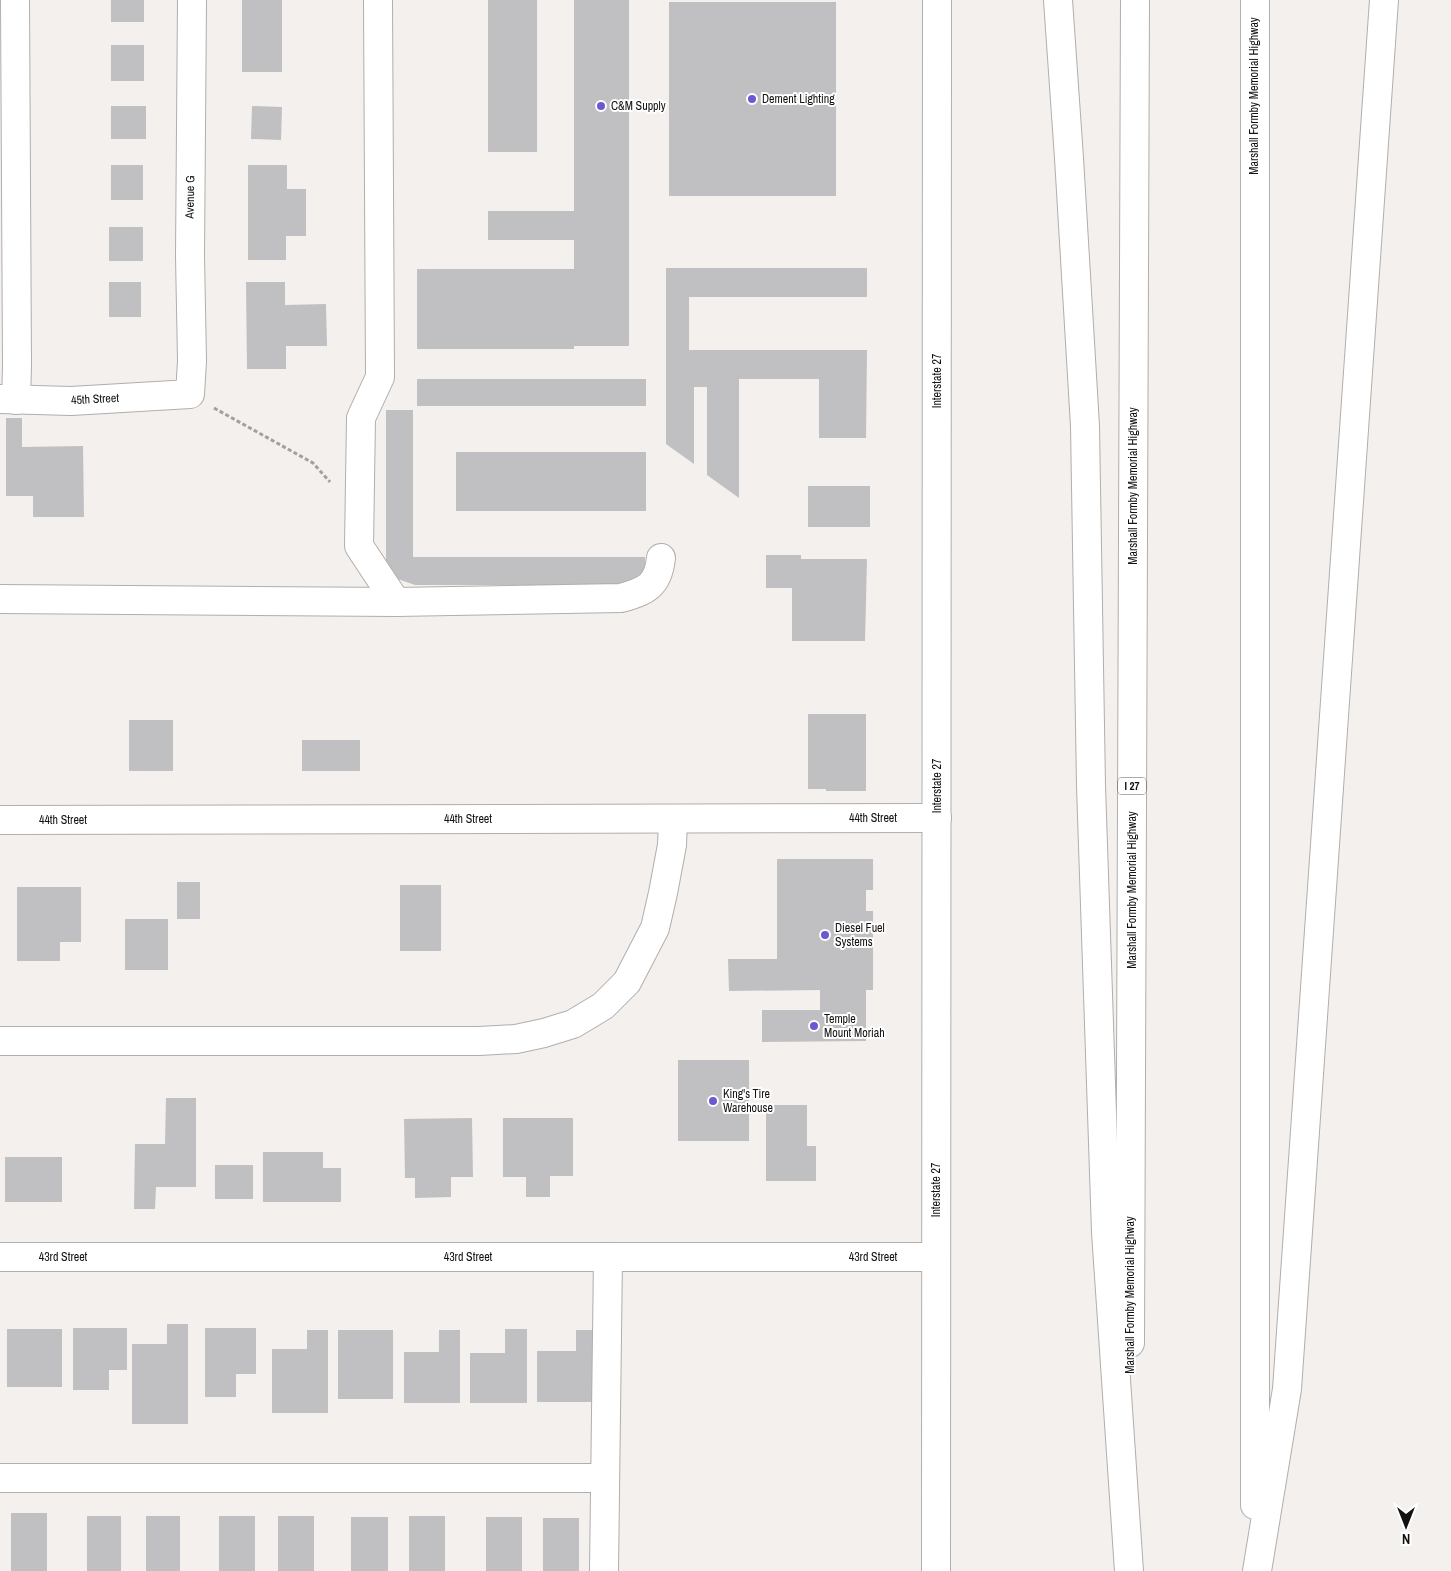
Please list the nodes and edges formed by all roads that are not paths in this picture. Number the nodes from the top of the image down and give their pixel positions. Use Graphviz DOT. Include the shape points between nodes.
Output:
graph roads {
  1 [pos="15,0"];
  2 [pos="192,0"];
  3 [pos="378,0"];
  4 [pos="937,0"];
  5 [pos="1058,0"];
  6 [pos="1134,0"];
  7 [pos="1255,0"];
  8 [pos="1384,0"];
  9 [pos="190,394"];
  10 [pos="8,399"];
  11 [pos="661,558"];
  12 [pos="0,598"];
  13 [pos="396,602"];
  14 [pos="937,818"];
  15 [pos="673,819"];
  16 [pos="0,820"];
  17 [pos="0,1042"];
  18 [pos="0,1257"];
  19 [pos="608,1257"];
  20 [pos="936,1257"];
  21 [pos="0,1478"];
  22 [pos="605,1478"];
  23 [pos="604,1571"];
  24 [pos="936,1571"];
  25 [pos="1129,1571"];
  26 [pos="1256,1571"];
  1 -- 10 [label="main road"];
  2 -- 9 [label="main road, Avenue G"];
  3 -- 13 [label="main road" via="380,377 361,418 359,546"];
  4 -- 14 [label="main road, Interstate 27"];
  5 -- 25 [label="main road" via="1085,426 1092,796 1106,1232"];
  6 -- 25 [label="main road, Marshall Formby Memorial Highway / I 27"];
  7 -- 26 [label="main road, Marshall Formby Memorial Highway"];
  8 -- 26 [label="main road" via="1287,1389"];
  9 -- 10 [label="main road, 45th Street" via="71,401"];
  11 -- 13 [label="main road" via="653,583 641,593 621,598"];
  12 -- 13 [label="main road"];
  14 -- 15 [label="main road, 44th Street"];
  14 -- 20 [label="main road, Interstate 27"];
  15 -- 16 [label="main road, 44th Street"];
  15 -- 17 [label="main road" via="672,846 655,928 627,982 603,1006 573,1024 516,1039 479,1042"];
  18 -- 19 [label="main road, 43rd Street"];
  19 -- 20 [label="main road, 43rd Street"];
  19 -- 22 [label="main road"];
  20 -- 24 [label="main road, Interstate 27"];
  21 -- 22 [label="main road"];
  22 -- 23 [label="main road"];
}
